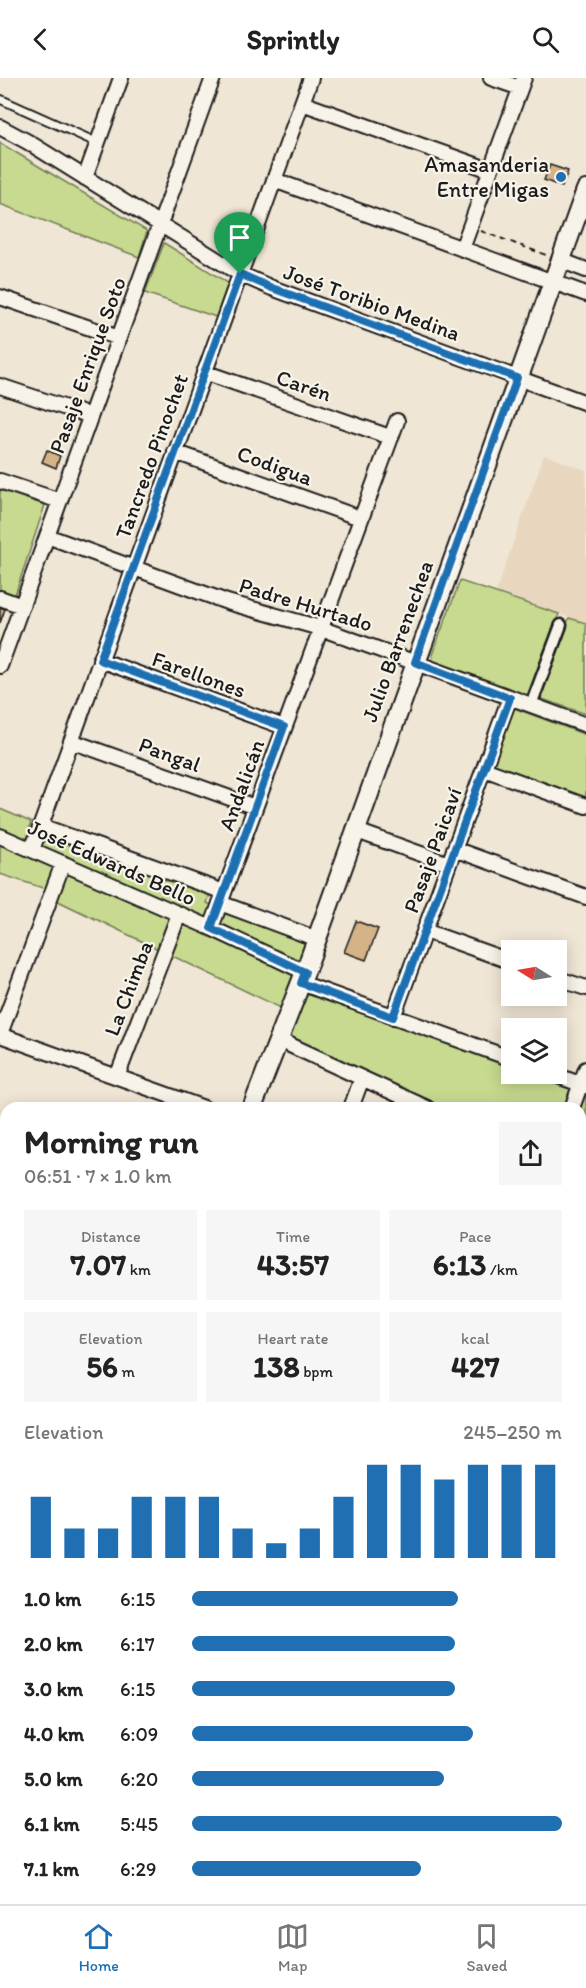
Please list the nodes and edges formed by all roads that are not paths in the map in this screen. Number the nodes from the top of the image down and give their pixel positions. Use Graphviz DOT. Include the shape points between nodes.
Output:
graph roads {
  1 [pos="121,78"];
  2 [pos="213,78"];
  3 [pos="311,78"];
  4 [pos="491,78"];
  5 [pos="522,83"];
  6 [pos="0,99"];
  7 [pos="302,103"];
  8 [pos="0,127"];
  9 [pos="98,143"];
  10 [pos="490,170"];
  11 [pos="85,178"];
  12 [pos="274,180"];
  13 [pos="586,190"];
  14 [pos="160,225"];
  15 [pos="462,249"];
  16 [pos="560,260"];
  17 [pos="586,270"];
  18 [pos="240,274"];
  19 [pos="552,282"];
  20 [pos="586,294"];
  21 [pos="0,297"];
  22 [pos="119,338"];
  23 [pos="204,372"];
  24 [pos="517,378"];
  25 [pos="0,386"];
  26 [pos="586,403"];
  27 [pos="90,416"];
  28 [pos="397,421"];
  29 [pos="390,438"];
  30 [pos="175,452"];
  31 [pos="0,481"];
  32 [pos="60,501"];
  33 [pos="360,518"];
  34 [pos="47,536"];
  35 [pos="133,567"];
  36 [pos="0,598"];
  37 [pos="22,606"];
  38 [pos="561,625"];
  39 [pos="320,628"];
  40 [pos="100,660"];
  41 [pos="415,662"];
  42 [pos="0,666"];
  43 [pos="510,698"];
  44 [pos="531,705"];
  45 [pos="586,725"];
  46 [pos="284,727"];
  47 [pos="71,741"];
  48 [pos="484,770"];
  49 [pos="255,807"];
  50 [pos="586,807"];
  51 [pos="41,826"];
  52 [pos="354,830"];
  53 [pos="0,836"];
  54 [pos="454,849"];
  55 [pos="32,850"];
  56 [pos="63,863"];
  57 [pos="449,864"];
  58 [pos="222,897"];
  59 [pos="586,897"];
  60 [pos="179,914"];
  61 [pos="211,928"];
  62 [pos="425,931"];
  63 [pos="317,939"];
  64 [pos="501,958"];
  65 [pos="303,978"];
  66 [pos="567,982"];
  67 [pos="586,988"];
  68 [pos="393,1017"];
  69 [pos="0,1035"];
  70 [pos="279,1040"];
  71 [pos="501,1055"];
  72 [pos="586,1070"];
  73 [pos="117,1077"];
  74 [pos="362,1078"];
  75 [pos="567,1079"];
  76 [pos="583,1085"];
  77 [pos="187,1102"];
  78 [pos="254,1102"];
  79 [pos="353,1102"];
  80 [pos="414,1102"];
  81 [pos="575,1102"];
  1 -- 9 [label="street"];
  2 -- 14 [label="street, Pasaje Enrique Soto"];
  3 -- 7 [label="street, Tancredo Pinochet"];
  4 -- 5 [label="street"];
  5 -- 10 [label="street"];
  6 -- 9 [label="lane"];
  7 -- 10 [label="street"];
  7 -- 12 [label="street, Tancredo Pinochet"];
  8 -- 11 [label="street, José Toribio Medina"];
  9 -- 11 [label="street"];
  10 -- 15 [label="street"];
  11 -- 14 [label="street, José Toribio Medina"];
  12 -- 15 [label="street"];
  12 -- 18 [label="street, Tancredo Pinochet"];
  13 -- 16 [label="street, Julio Barrenechea"];
  14 -- 18 [label="street, José Toribio Medina"];
  14 -- 22 [label="street, Pasaje Enrique Soto"];
  15 -- 19 [label="street"];
  16 -- 17 [label="street"];
  16 -- 19 [label="street, Julio Barrenechea"];
  18 -- 23 [label="street, Tancredo Pinochet"];
  18 -- 24 [label="street, José Toribio Medina"];
  19 -- 20 [label="street"];
  19 -- 24 [label="street, Julio Barrenechea"];
  21 -- 22 [label="street"];
  22 -- 27 [label="street, Pasaje Enrique Soto"];
  23 -- 29 [label="street, Carén"];
  23 -- 30 [label="street, Tancredo Pinochet"];
  24 -- 26 [label="street, José Toribio Medina"];
  24 -- 41 [label="street, Julio Barrenechea"];
  25 -- 27 [label="street"];
  27 -- 32 [label="street, Pasaje Enrique Soto"];
  28 -- 29 [label="street, Andalicán"];
  29 -- 33 [label="street, Andalicán"];
  30 -- 33 [label="street, Codigua"];
  30 -- 35 [label="street, Tancredo Pinochet"];
  31 -- 32 [label="street"];
  32 -- 34 [label="street, Pasaje Enrique Soto"];
  33 -- 39 [label="street, Andalicán"];
  34 -- 35 [label="street, Padre Hurtado"];
  34 -- 37 [label="street, Pasaje Enrique Soto"];
  35 -- 39 [label="street, Padre Hurtado" via="227,602"];
  35 -- 40 [label="street, Tancredo Pinochet"];
  36 -- 37 [label="street"];
  37 -- 42 [label="street, Pasaje Enrique Soto"];
  38 -- 44 [label="street"];
  39 -- 41 [label="street, Padre Hurtado"];
  39 -- 46 [label="street, Andalicán"];
  40 -- 46 [label="street, Farellones"];
  40 -- 47 [label="street, Tancredo Pinochet"];
  41 -- 43 [label="street, Padre Hurtado"];
  41 -- 52 [label="street, Julio Barrenechea"];
  43 -- 44 [label="street, Padre Hurtado"];
  43 -- 48 [label="street, Pasaje Paicaví"];
  44 -- 45 [label="street, Padre Hurtado"];
  46 -- 49 [label="street, Andalicán"];
  47 -- 49 [label="street, Pangal"];
  47 -- 51 [label="street, Tancredo Pinochet"];
  48 -- 50 [label="street"];
  48 -- 54 [label="street, Pasaje Paicaví"];
  49 -- 58 [label="street, Andalicán"];
  51 -- 55 [label="street, Tancredo Pinochet"];
  51 -- 58 [label="street, José Edwards Bello"];
  52 -- 57 [label="street"];
  52 -- 63 [label="street, Julio Barrenechea"];
  53 -- 55 [label="street, José Edwards Bello"];
  54 -- 57 [label="street, Pasaje Paicaví"];
  54 -- 59 [label="street"];
  55 -- 56 [label="street, José Edwards Bello"];
  56 -- 60 [label="street, José Edwards Bello"];
  56 -- 69 [label="street"];
  57 -- 62 [label="street, Pasaje Paicaví"];
  58 -- 61 [label="street, Andalicán"];
  58 -- 63 [label="street, José Edwards Bello"];
  60 -- 61 [label="street, José Edwards Bello"];
  60 -- 73 [label="street, La Chimba"];
  61 -- 65 [label="street, José Edwards Bello"];
  62 -- 64 [label="street"];
  62 -- 68 [label="street, Pasaje Paicaví"];
  63 -- 65 [label="street, Julio Barrenechea"];
  65 -- 68 [label="street, José Edwards Bello"];
  65 -- 70 [label="street, Julio Barrenechea"];
  66 -- 67 [label="street"];
  68 -- 71 [label="street, José Edwards Bello"];
  69 -- 73 [label="street"];
  70 -- 74 [label="street"];
  70 -- 78 [label="street, Julio Barrenechea"];
  72 -- 76 [label="street"];
  73 -- 77 [label="street"];
  74 -- 79 [label="street"];
  74 -- 80 [label="street"];
  75 -- 76 [label="street"];
  76 -- 81 [label="street"];
}
